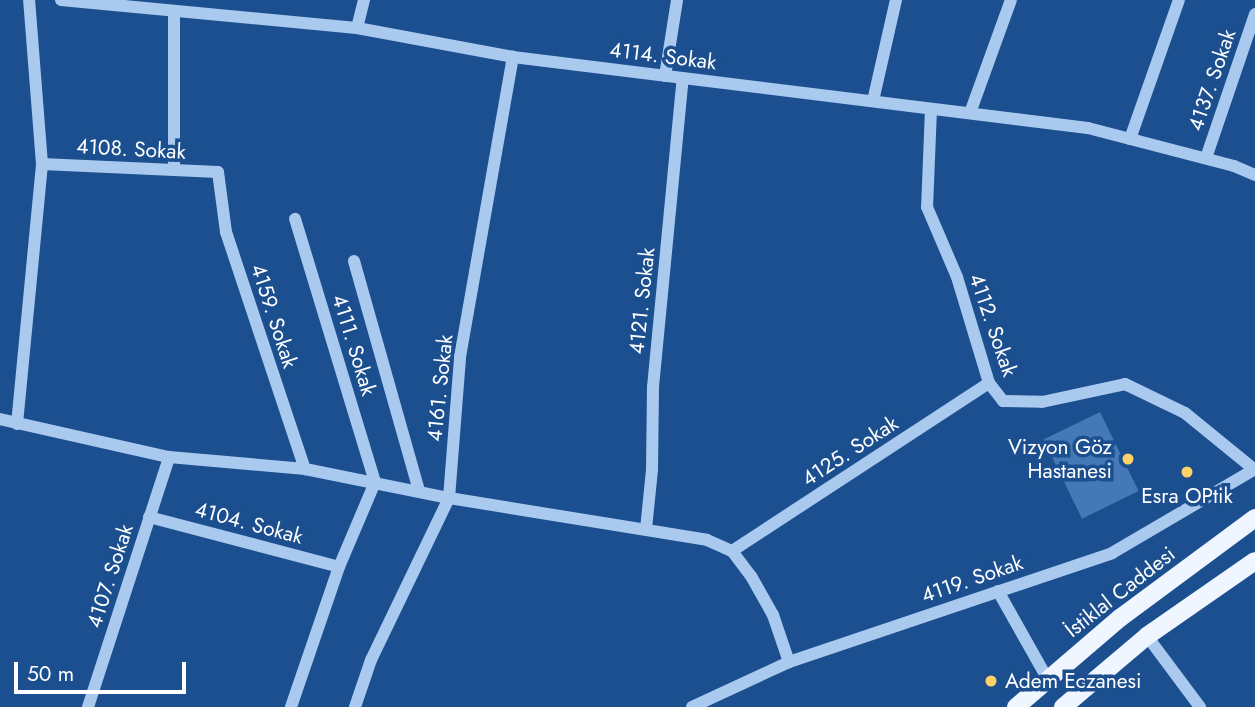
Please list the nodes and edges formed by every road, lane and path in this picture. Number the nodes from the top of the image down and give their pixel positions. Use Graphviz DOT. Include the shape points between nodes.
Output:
graph roads {
  1 [pos="29,0"];
  2 [pos="61,0"];
  3 [pos="363,0"];
  4 [pos="677,0"];
  5 [pos="895,0"];
  6 [pos="1010,0"];
  7 [pos="1179,0"];
  8 [pos="174,11"];
  9 [pos="1255,14"];
  10 [pos="357,28"];
  11 [pos="513,57"];
  12 [pos="665,76"];
  13 [pos="683,78"];
  14 [pos="873,102"];
  15 [pos="931,109"];
  16 [pos="970,113"];
  17 [pos="1130,139"];
  18 [pos="1206,158"];
  19 [pos="42,164"];
  20 [pos="174,170"];
  21 [pos="218,172"];
  22 [pos="1255,175"];
  23 [pos="295,219"];
  24 [pos="354,261"];
  25 [pos="989,383"];
  26 [pos="0,418"];
  27 [pos="17,424"];
  28 [pos="169,457"];
  29 [pos="304,469"];
  30 [pos="1255,470"];
  31 [pos="375,482"];
  32 [pos="419,491"];
  33 [pos="449,498"];
  34 [pos="149,517"];
  35 [pos="1255,518"];
  36 [pos="646,529"];
  37 [pos="732,551"];
  38 [pos="1255,561"];
  39 [pos="339,566"];
  40 [pos="998,591"];
  41 [pos="1147,636"];
  42 [pos="789,662"];
  43 [pos="1047,678"];
  44 [pos="88,707"];
  45 [pos="291,707"];
  46 [pos="355,707"];
  47 [pos="692,707"];
  48 [pos="1016,707"];
  49 [pos="1053,707"];
  50 [pos="1063,707"];
  51 [pos="1200,707"];
  1 -- 19 [label="street"];
  2 -- 8 [label="street, 4114. Sokak"];
  3 -- 10 [label="street"];
  4 -- 12 [label="street"];
  5 -- 14 [label="street"];
  6 -- 16 [label="street"];
  7 -- 17 [label="street"];
  8 -- 10 [label="street, 4114. Sokak"];
  8 -- 20 [label="street"];
  9 -- 18 [label="street, 4137. Sokak"];
  10 -- 11 [label="street, 4114. Sokak"];
  11 -- 12 [label="street, 4114. Sokak"];
  11 -- 33 [label="street, 4161. Sokak" via="460,357"];
  12 -- 13 [label="street, 4114. Sokak"];
  13 -- 14 [label="street, 4114. Sokak"];
  13 -- 36 [label="street, 4121. Sokak" via="653,387"];
  14 -- 15 [label="street, 4114. Sokak"];
  15 -- 16 [label="street, 4114. Sokak"];
  15 -- 25 [label="street, 4112. Sokak" via="927,207 957,277"];
  16 -- 17 [label="street, 4114. Sokak" via="1088,128"];
  17 -- 18 [label="street, 4114. Sokak"];
  18 -- 22 [label="street, 4114. Sokak"];
  19 -- 20 [label="street, 4108. Sokak"];
  19 -- 27 [label="street"];
  20 -- 21 [label="street, 4108. Sokak"];
  21 -- 29 [label="street, 4159. Sokak" via="226,232"];
  23 -- 31 [label="street, 4111. Sokak"];
  24 -- 32 [label="street"];
  25 -- 30 [label="street, 4112. Sokak" via="1003,401 1042,402 1125,384 1185,413"];
  25 -- 37 [label="street, 4125. Sokak"];
  26 -- 27 [label="street"];
  27 -- 28 [label="street"];
  28 -- 29 [label="street"];
  28 -- 34 [label="street, 4107. Sokak"];
  29 -- 31 [label="street"];
  30 -- 40 [label="street, 4119. Sokak" via="1112,553"];
  31 -- 32 [label="street"];
  31 -- 39 [label="street"];
  32 -- 33 [label="street"];
  33 -- 36 [label="street"];
  33 -- 46 [label="street, 4161. Sokak" via="371,660"];
  34 -- 39 [label="street, 4104. Sokak"];
  34 -- 44 [label="street, 4107. Sokak"];
  35 -- 43 [label="main road, İstiklal Caddesi"];
  36 -- 37 [label="street" via="707,540"];
  37 -- 42 [label="street" via="773,615"];
  38 -- 41 [label="main road"];
  39 -- 45 [label="street"];
  40 -- 42 [label="street, 4119. Sokak"];
  40 -- 43 [label="street"];
  41 -- 50 [label="main road"];
  41 -- 51 [label="street"];
  42 -- 47 [label="street, 4119. Sokak"];
  43 -- 48 [label="main road, İstiklal Caddesi"];
  43 -- 49 [label="main road"];
}
